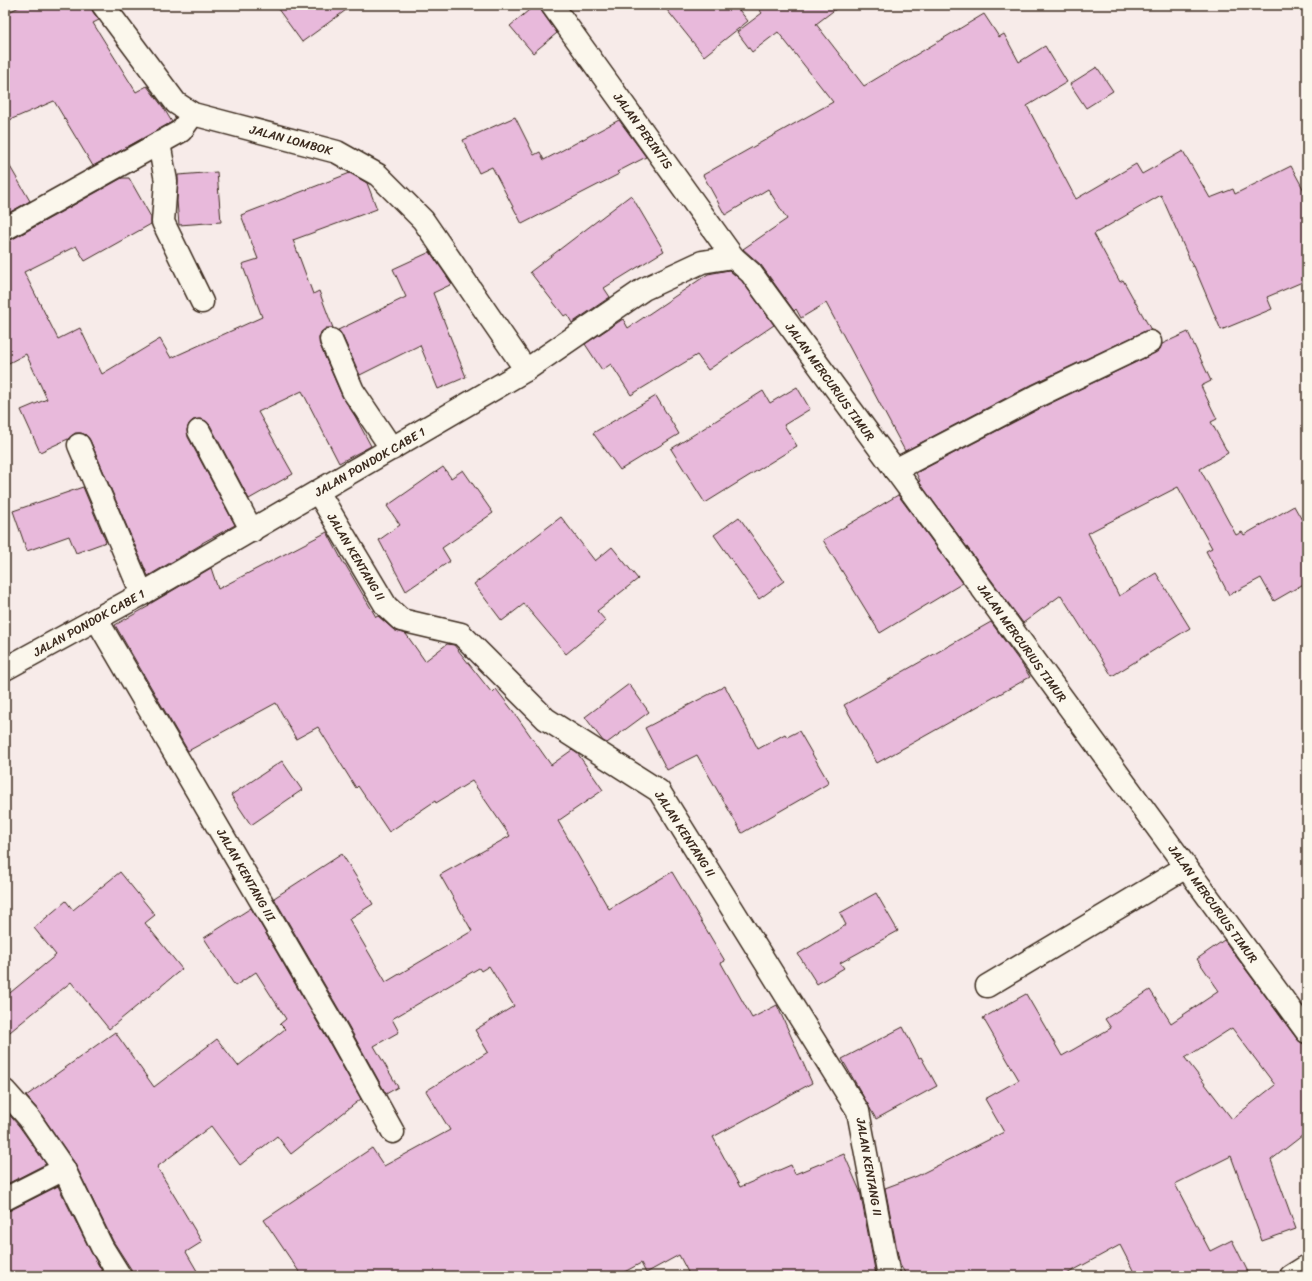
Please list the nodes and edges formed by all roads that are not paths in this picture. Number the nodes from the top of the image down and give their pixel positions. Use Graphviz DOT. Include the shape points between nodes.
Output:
graph roads {
  1 [pos="103,5"];
  2 [pos="552,5"];
  3 [pos="193,114"];
  4 [pos="159,143"];
  5 [pos="5,229"];
  6 [pos="733,257"];
  7 [pos="202,302"];
  8 [pos="330,340"];
  9 [pos="1150,342"];
  10 [pos="526,370"];
  11 [pos="199,431"];
  12 [pos="79,445"];
  13 [pos="392,448"];
  14 [pos="895,470"];
  15 [pos="318,492"];
  16 [pos="252,531"];
  17 [pos="142,594"];
  18 [pos="97,620"];
  19 [pos="5,669"];
  20 [pos="1186,867"];
  21 [pos="987,986"];
  22 [pos="1307,1032"];
  23 [pos="5,1091"];
  24 [pos="393,1132"];
  25 [pos="64,1170"];
  26 [pos="5,1199"];
  27 [pos="1307,1266"];
  28 [pos="887,1275"];
  29 [pos="120,1276"];
  30 [pos="1291,1276"];
  1 -- 3 [label="street, JALAN LOMBOK" via="176,103"];
  2 -- 6 [label="street, JALAN PERINTIS"];
  3 -- 4 [label="street" via="181,131"];
  3 -- 10 [label="street, JALAN LOMBOK" via="337,152 378,175 423,220"];
  4 -- 5 [label="street"];
  4 -- 7 [label="street" via="166,181 163,222"];
  6 -- 10 [label="street, JALAN PONDOK CABE 1" via="702,262 644,288"];
  6 -- 14 [label="street, JALAN MERCURIUS TIMUR" via="751,273"];
  8 -- 13 [label="street" via="353,391"];
  9 -- 14 [label="street" via="1037,396"];
  10 -- 13 [label="street, JALAN PONDOK CABE 1"];
  11 -- 16 [label="street"];
  12 -- 17 [label="street"];
  13 -- 15 [label="street, JALAN PONDOK CABE 1"];
  14 -- 20 [label="street, JALAN MERCURIUS TIMUR"];
  15 -- 16 [label="street, JALAN PONDOK CABE 1"];
  15 -- 28 [label="street, JALAN KENTANG II" via="386,606 401,620 461,634 546,719 659,791 858,1111"];
  16 -- 17 [label="street, JALAN PONDOK CABE 1"];
  17 -- 18 [label="street, JALAN PONDOK CABE 1"];
  18 -- 19 [label="street, JALAN PONDOK CABE 1"];
  18 -- 24 [label="street, JALAN KENTANG III" via="337,1031"];
  20 -- 21 [label="street"];
  20 -- 22 [label="street, JALAN MERCURIUS TIMUR"];
  23 -- 25 [label="street" via="29,1118"];
  25 -- 26 [label="street"];
  25 -- 29 [label="street" via="102,1247"];
  27 -- 30 [label="street"];
}
